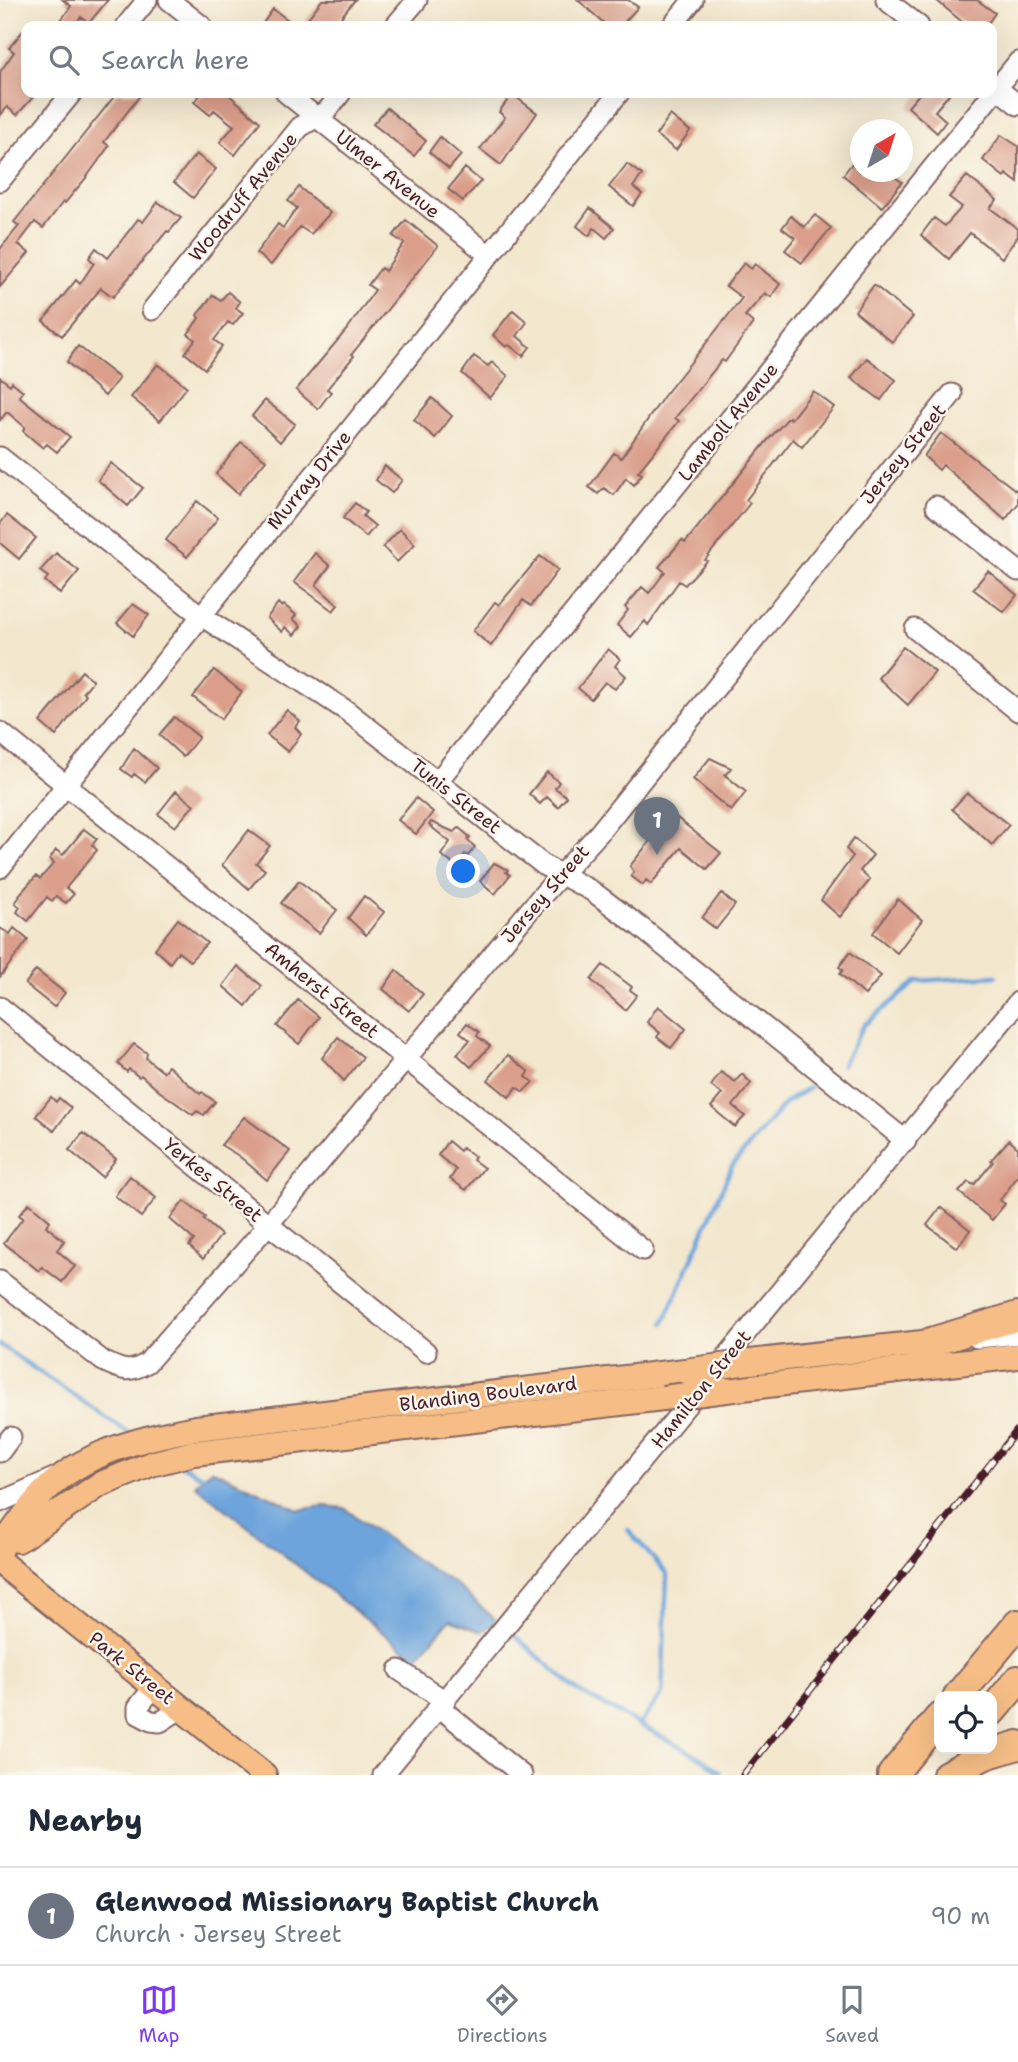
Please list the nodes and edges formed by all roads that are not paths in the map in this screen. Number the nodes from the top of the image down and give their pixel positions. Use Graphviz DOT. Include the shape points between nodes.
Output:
graph roads {
  1 [pos="147,0"];
  2 [pos="169,0"];
  3 [pos="417,0"];
  4 [pos="693,0"];
  5 [pos="886,0"];
  6 [pos="130,21"];
  7 [pos="196,21"];
  8 [pos="399,21"];
  9 [pos="676,21"];
  10 [pos="913,21"];
  11 [pos="1018,62"];
  12 [pos="997,83"];
  13 [pos="997,88"];
  14 [pos="68,98"];
  15 [pos="292,98"];
  16 [pos="337,98"];
  17 [pos="615,98"];
  18 [pos="984,98"];
  19 [pos="1018,105"];
  20 [pos="317,117"];
  21 [pos="0,181"];
  22 [pos="489,255"];
  23 [pos="152,310"];
  24 [pos="953,394"];
  25 [pos="0,457"];
  26 [pos="936,506"];
  27 [pos="1018,571"];
  28 [pos="200,615"];
  29 [pos="915,629"];
  30 [pos="1018,711"];
  31 [pos="0,732"];
  32 [pos="437,782"];
  33 [pos="66,784"];
  34 [pos="0,868"];
  35 [pos="561,873"];
  36 [pos="1018,1002"];
  37 [pos="0,1007"];
  38 [pos="407,1058"];
  39 [pos="906,1141"];
  40 [pos="268,1225"];
  41 [pos="643,1250"];
  42 [pos="0,1281"];
  43 [pos="1018,1316"];
  44 [pos="1018,1334"];
  45 [pos="931,1342"];
  46 [pos="426,1352"];
  47 [pos="1018,1356"];
  48 [pos="67,1472"];
  49 [pos="0,1502"];
  50 [pos="0,1551"];
  51 [pos="0,1562"];
  52 [pos="1018,1624"];
  53 [pos="1007,1644"];
  54 [pos="399,1670"];
  55 [pos="1018,1680"];
  56 [pos="963,1691"];
  57 [pos="442,1704"];
  58 [pos="997,1705"];
  59 [pos="934,1724"];
  60 [pos="1018,1745"];
  61 [pos="957,1754"];
  62 [pos="264,1775"];
  63 [pos="383,1775"];
  64 [pos="522,1775"];
  65 [pos="892,1775"];
  66 [pos="939,1775"];
  67 [pos="947,1775"];
  1 -- 6 [label="street"];
  2 -- 7 [label="street"];
  3 -- 8 [label="street"];
  4 -- 9 [label="street"];
  5 -- 10 [label="street"];
  11 -- 12 [label="street, Lamboll Avenue"];
  13 -- 19 [label="street"];
  14 -- 21 [label="street"];
  15 -- 20 [label="street, Ulmer Avenue"];
  16 -- 20 [label="street, Woodruff Avenue"];
  17 -- 22 [label="street, Murray Drive"];
  18 -- 32 [label="street, Lamboll Avenue"];
  20 -- 22 [label="street, Ulmer Avenue"];
  20 -- 23 [label="street, Woodruff Avenue" via="300,127"];
  22 -- 28 [label="street, Murray Drive"];
  24 -- 35 [label="street, Jersey Street" via="599,833"];
  25 -- 28 [label="street, Tunis Street"];
  26 -- 27 [label="street"];
  28 -- 32 [label="street, Tunis Street" via="317,690"];
  28 -- 33 [label="street, Murray Drive"];
  29 -- 30 [label="street"];
  31 -- 33 [label="street, Amherst Street"];
  32 -- 35 [label="street, Tunis Street" via="545,866"];
  33 -- 34 [label="street, Murray Drive"];
  33 -- 38 [label="street, Amherst Street"];
  35 -- 38 [label="street, Jersey Street"];
  35 -- 39 [label="street, Tunis Street" via="639,926"];
  36 -- 39 [label="street, Hamilton Street"];
  37 -- 40 [label="street, Yerkes Street"];
  38 -- 40 [label="street, Jersey Street"];
  38 -- 41 [label="street, Amherst Street"];
  39 -- 57 [label="street, Hamilton Street"];
  40 -- 42 [label="street, Jersey Street" via="161,1349 135,1370 103,1362"];
  40 -- 46 [label="street, Yerkes Street"];
  43 -- 45 [label="highway"];
  44 -- 45 [label="street, Blanding Boulevard"];
  45 -- 48 [label="main road, Blanding Boulevard, bridge" via="174,1433 106,1453"];
  47 -- 50 [label="main road, Blanding Boulevard, bridge" via="187,1455 99,1485"];
  48 -- 49 [label="street"];
  48 -- 50 [label="main road, Blanding Boulevard" via="43,1493"];
  51 -- 62 [label="main road, Park Street"];
  52 -- 53 [label="highway"];
  53 -- 56 [label="highway"];
  54 -- 57 [label="street"];
  55 -- 58 [label="highway"];
  57 -- 63 [label="street, Hamilton Street"];
  57 -- 64 [label="street"];
  59 -- 65 [label="highway"];
  60 -- 67 [label="highway" via="985,1755"];
  61 -- 66 [label="highway"];
}
